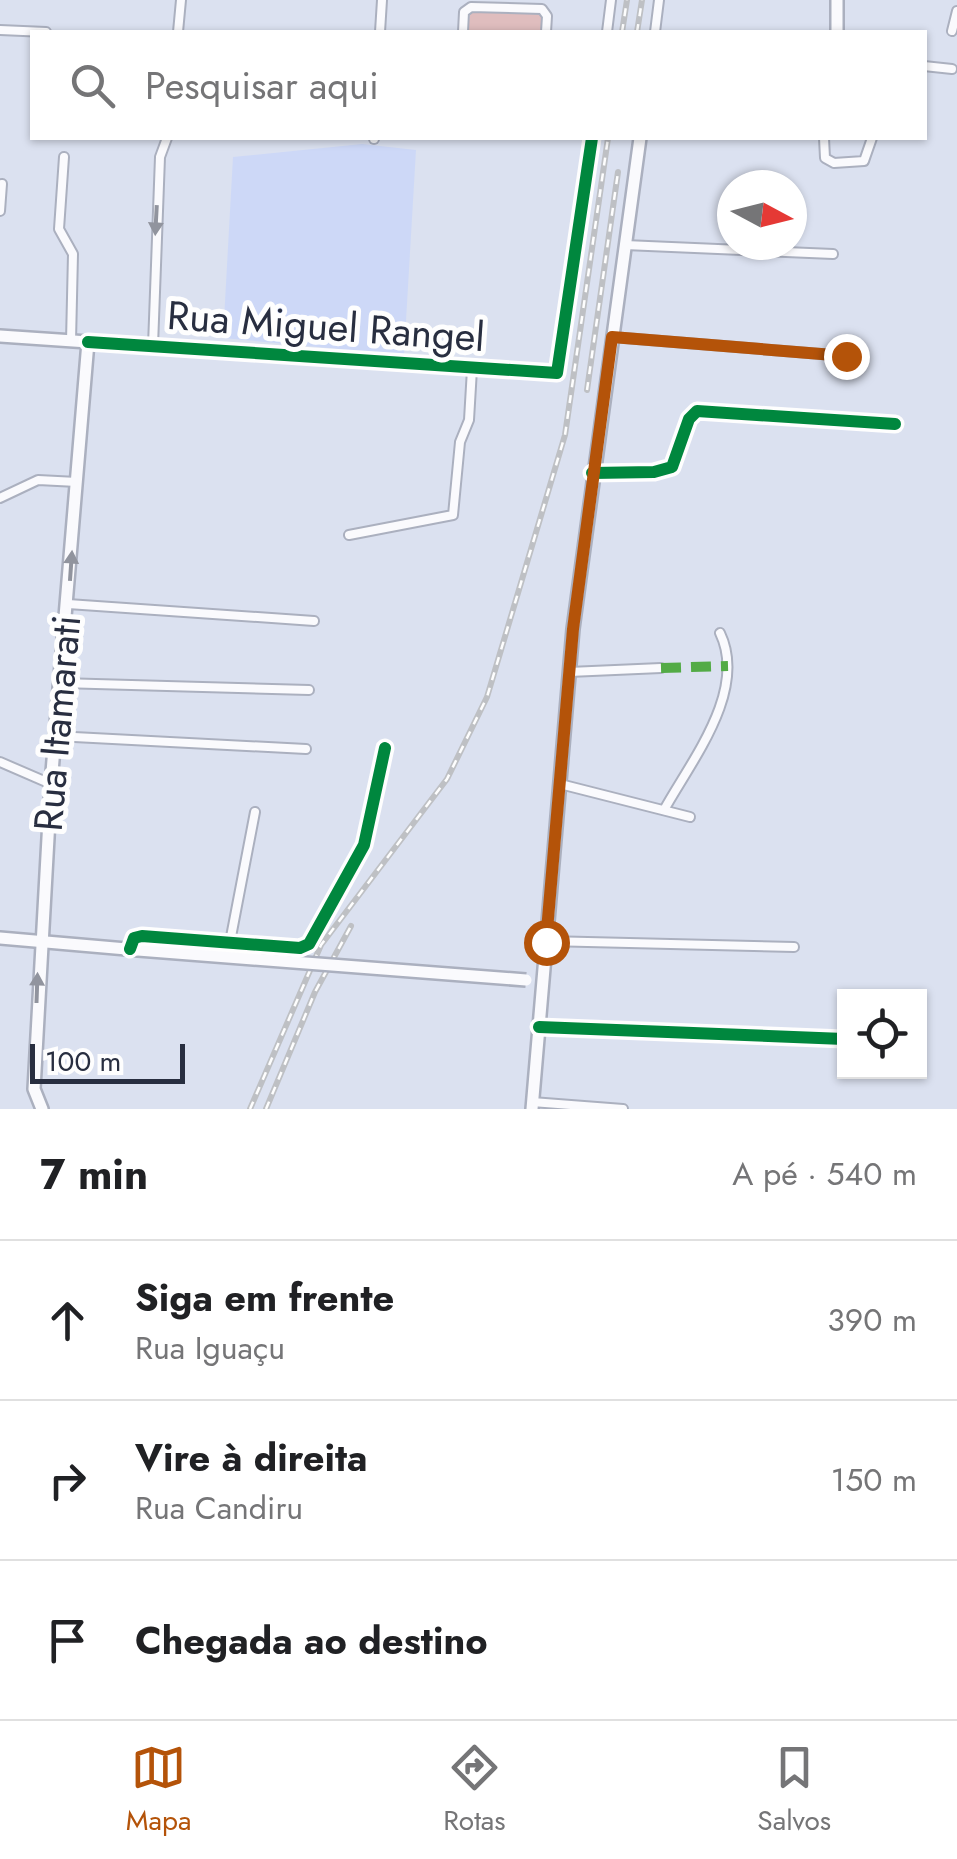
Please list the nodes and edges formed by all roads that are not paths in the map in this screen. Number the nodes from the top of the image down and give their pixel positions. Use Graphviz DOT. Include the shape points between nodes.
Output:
graph roads {
  1 [pos="180,0"];
  2 [pos="382,0"];
  3 [pos="611,0"];
  4 [pos="659,0"];
  5 [pos="838,0"];
  6 [pos="957,11"];
  7 [pos="0,30"];
  8 [pos="178,30"];
  9 [pos="380,30"];
  10 [pos="463,30"];
  11 [pos="546,30"];
  12 [pos="607,30"];
  13 [pos="655,30"];
  14 [pos="837,30"];
  15 [pos="30,31"];
  16 [pos="952,31"];
  17 [pos="927,66"];
  18 [pos="952,68"];
  19 [pos="592,140"];
  20 [pos="640,140"];
  21 [pos="824,140"];
  22 [pos="871,140"];
  23 [pos="167,142"];
  24 [pos="64,157"];
  25 [pos="2,184"];
  26 [pos="0,212"];
  27 [pos="625,246"];
  28 [pos="833,254"];
  29 [pos="0,336"];
  30 [pos="612,337"];
  31 [pos="71,341"];
  32 [pos="88,342"];
  33 [pos="153,346"];
  34 [pos="846,356"];
  35 [pos="472,370"];
  36 [pos="895,424"];
  37 [pos="592,473"];
  38 [pos="77,482"];
  39 [pos="0,498"];
  40 [pos="349,536"];
  41 [pos="68,604"];
  42 [pos="314,621"];
  43 [pos="720,633"];
  44 [pos="661,668"];
  45 [pos="569,672"];
  46 [pos="60,684"];
  47 [pos="309,690"];
  48 [pos="56,736"];
  49 [pos="385,748"];
  50 [pos="306,749"];
  51 [pos="0,762"];
  52 [pos="51,784"];
  53 [pos="560,784"];
  54 [pos="664,810"];
  55 [pos="255,812"];
  56 [pos="690,817"];
  57 [pos="0,938"];
  58 [pos="39,942"];
  59 [pos="230,942"];
  60 [pos="546,942"];
  61 [pos="794,948"];
  62 [pos="134,949"];
  63 [pos="542,981"];
  64 [pos="539,1027"];
  65 [pos="837,1039"];
  66 [pos="532,1106"];
  67 [pos="37,1107"];
  68 [pos="623,1109"];
  1 -- 8 [label="street"];
  2 -- 9 [label="street"];
  3 -- 12 [label="street"];
  4 -- 13 [label="street"];
  5 -- 14 [label="main road"];
  6 -- 16 [label="street"];
  7 -- 15 [label="street"];
  10 -- 11 [label="street" via="471,6 542,9"];
  17 -- 18 [label="street"];
  19 -- 35 [label="street, Rua Miguel Rangel" via="559,372"];
  20 -- 27 [label="main road"];
  21 -- 22 [label="street" via="825,158 854,164 864,161"];
  23 -- 33 [label="street, one-way" via="160,157"];
  24 -- 31 [label="street" via="59,229 73,254"];
  25 -- 26 [label="street"];
  27 -- 28 [label="street"];
  27 -- 30 [label="main road"];
  29 -- 31 [label="main road, Rua Miguel Rangel"];
  30 -- 34 [label="street"];
  30 -- 37 [label="main road"];
  31 -- 32 [label="main road, Rua Miguel Rangel"];
  32 -- 33 [label="street, Rua Miguel Rangel"];
  32 -- 38 [label="main road, Rua Itamarati"];
  33 -- 35 [label="street, Rua Miguel Rangel"];
  35 -- 40 [label="street" via="453,515"];
  36 -- 37 [label="street" via="697,411 672,467"];
  37 -- 45 [label="main road"];
  38 -- 39 [label="street" via="38,480"];
  41 -- 38 [label="main road, Rua Itamarati, one-way"];
  41 -- 42 [label="street"];
  41 -- 46 [label="main road, Rua Itamarati"];
  43 -- 54 [label="street" via="729,656 723,695"];
  44 -- 45 [label="street"];
  45 -- 53 [label="main road"];
  46 -- 47 [label="street"];
  46 -- 48 [label="main road, Rua Itamarati"];
  48 -- 50 [label="street"];
  48 -- 52 [label="main road, Rua Itamarati"];
  49 -- 59 [label="street" via="364,845 309,944"];
  51 -- 52 [label="street"];
  52 -- 58 [label="main road, Rua Itamarati"];
  53 -- 54 [label="street"];
  53 -- 60 [label="main road"];
  54 -- 56 [label="street"];
  55 -- 59 [label="street"];
  57 -- 58 [label="main road"];
  58 -- 62 [label="main road"];
  67 -- 58 [label="main road, Rua Itamarati, one-way"];
  59 -- 62 [label="street" via="142,936 132,940"];
  60 -- 61 [label="street"];
  60 -- 63 [label="main road"];
  62 -- 63 [label="main road, bridge"];
  63 -- 64 [label="main road"];
  64 -- 65 [label="street"];
  64 -- 66 [label="main road"];
  66 -- 68 [label="street"];
}
